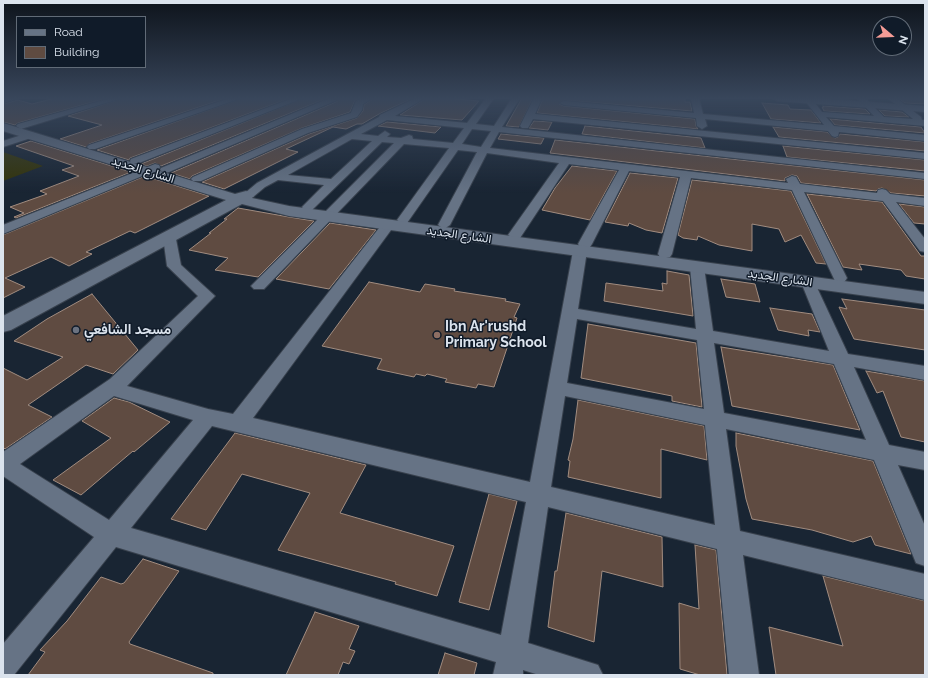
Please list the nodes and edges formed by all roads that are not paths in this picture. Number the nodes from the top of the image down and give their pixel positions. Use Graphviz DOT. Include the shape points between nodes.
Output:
graph roads {
  1 [pos="830,129"];
  2 [pos="26,130"];
  3 [pos="143,130"];
  4 [pos="231,130"];
  5 [pos="255,130"];
  6 [pos="310,130"];
  7 [pos="356,130"];
  8 [pos="389,130"];
  9 [pos="418,130"];
  10 [pos="467,130"];
  11 [pos="494,130"];
  12 [pos="497,130"];
  13 [pos="523,130"];
  14 [pos="639,130"];
  15 [pos="664,130"];
  16 [pos="703,130"];
  17 [pos="766,130"];
  18 [pos="836,130"];
  19 [pos="893,130"];
  20 [pos="704,134"];
  21 [pos="349,136"];
  22 [pos="900,136"];
  23 [pos="925,138"];
  24 [pos="379,139"];
  25 [pos="402,141"];
  26 [pos="772,141"];
  27 [pos="3,144"];
  28 [pos="516,144"];
  29 [pos="454,146"];
  30 [pos="92,147"];
  31 [pos="846,148"];
  32 [pos="482,151"];
  33 [pos="392,152"];
  34 [pos="406,153"];
  35 [pos="709,153"];
  36 [pos="434,156"];
  37 [pos="448,157"];
  38 [pos="923,157"];
  39 [pos="639,158"];
  40 [pos="783,161"];
  41 [pos="566,162"];
  42 [pos="150,167"];
  43 [pos="624,168"];
  44 [pos="864,169"];
  45 [pos="686,175"];
  46 [pos="925,176"];
  47 [pos="276,177"];
  48 [pos="197,179"];
  49 [pos="333,183"];
  50 [pos="796,187"];
  51 [pos="244,194"];
  52 [pos="886,197"];
  53 [pos="925,202"];
  54 [pos="308,207"];
  55 [pos="330,214"];
  56 [pos="395,223"];
  57 [pos="444,225"];
  58 [pos="3,230"];
  59 [pos="515,235"];
  60 [pos="170,237"];
  61 [pos="582,247"];
  62 [pos="925,248"];
  63 [pos="665,254"];
  64 [pos="697,267"];
  65 [pos="840,278"];
  66 [pos="808,282"];
  67 [pos="258,286"];
  68 [pos="925,290"];
  69 [pos="925,298"];
  70 [pos="570,313"];
  71 [pos="3,314"];
  72 [pos="3,325"];
  73 [pos="705,337"];
  74 [pos="842,359"];
  75 [pos="925,373"];
  76 [pos="110,388"];
  77 [pos="558,388"];
  78 [pos="208,417"];
  79 [pos="713,420"];
  80 [pos="238,423"];
  81 [pos="881,452"];
  82 [pos="925,461"];
  83 [pos="3,464"];
  84 [pos="539,495"];
  85 [pos="110,534"];
  86 [pos="727,540"];
  87 [pos="925,554"];
  88 [pos="925,587"];
  89 [pos="510,664"];
  90 [pos="3,666"];
  91 [pos="588,675"];
  92 [pos="744,675"];
  1 -- 31 [label="street"];
  2 -- 27 [label="street"];
  2 -- 30 [label="street, الشارع الجديد"];
  2 -- 42 [label="street, الشارع الجديد"];
  3 -- 30 [label="street"];
  4 -- 42 [label="street"];
  5 -- 42 [label="street"];
  6 -- 48 [label="street"];
  7 -- 21 [label="street"];
  8 -- 24 [label="street"];
  9 -- 25 [label="street"];
  10 -- 29 [label="street"];
  11 -- 12 [label="street"];
  12 -- 28 [label="street"];
  12 -- 32 [label="street"];
  13 -- 28 [label="street"];
  14 -- 39 [label="street"];
  15 -- 20 [label="street"];
  16 -- 20 [label="street"];
  17 -- 26 [label="street"];
  18 -- 22 [label="street"];
  19 -- 22 [label="street"];
  20 -- 26 [label="street"];
  20 -- 35 [label="street"];
  21 -- 24 [label="street"];
  21 -- 47 [label="street"];
  22 -- 23 [label="street"];
  22 -- 38 [label="street"];
  24 -- 25 [label="street"];
  24 -- 49 [label="street"];
  25 -- 29 [label="street"];
  25 -- 33 [label="street"];
  26 -- 31 [label="street"];
  26 -- 40 [label="street"];
  28 -- 32 [label="street"];
  28 -- 39 [label="street"];
  28 -- 41 [label="street"];
  29 -- 32 [label="street"];
  29 -- 37 [label="street"];
  30 -- 42 [label="street, الشارع الجديد"];
  31 -- 38 [label="street"];
  31 -- 44 [label="street"];
  32 -- 57 [label="street"];
  33 -- 34 [label="street"];
  33 -- 55 [label="street"];
  35 -- 39 [label="street"];
  35 -- 40 [label="street"];
  36 -- 37 [label="street"];
  37 -- 56 [label="street"];
  39 -- 43 [label="street"];
  39 -- 45 [label="street"];
  40 -- 44 [label="street"];
  40 -- 50 [label="street"];
  41 -- 43 [label="street"];
  41 -- 59 [label="street"];
  42 -- 48 [label="street, الشارع الجديد"];
  42 -- 51 [label="street, الشارع الجديد"];
  42 -- 58 [label="street"];
  43 -- 61 [label="street"];
  44 -- 46 [label="street"];
  44 -- 52 [label="street"];
  45 -- 50 [label="street"];
  45 -- 63 [label="street"];
  47 -- 49 [label="street"];
  47 -- 51 [label="street"];
  48 -- 51 [label="street, الشارع الجديد"];
  49 -- 54 [label="street"];
  50 -- 52 [label="street"];
  50 -- 65 [label="street"];
  51 -- 54 [label="street, الشارع الجديد"];
  51 -- 55 [label="street, الشارع الجديد"];
  51 -- 60 [label="street"];
  51 -- 71 [label="street"];
  52 -- 53 [label="street"];
  52 -- 62 [label="street"];
  54 -- 55 [label="street, الشارع الجديد"];
  55 -- 56 [label="street, الشارع الجديد"];
  55 -- 67 [label="street"];
  56 -- 57 [label="street, الشارع الجديد"];
  56 -- 61 [label="street, الشارع الجديد"];
  56 -- 80 [label="street"];
  57 -- 59 [label="street, الشارع الجديد"];
  59 -- 61 [label="street, الشارع الجديد"];
  60 -- 72 [label="street"];
  60 -- 76 [label="street" via="174,266 208,296"];
  61 -- 63 [label="street, الشارع الجديد"];
  61 -- 64 [label="street, الشارع الجديد"];
  61 -- 70 [label="street"];
  63 -- 65 [label="street, الشارع الجديد"];
  64 -- 66 [label="street, الشارع الجديد"];
  64 -- 73 [label="street"];
  65 -- 68 [label="street, الشارع الجديد"];
  66 -- 69 [label="street, الشارع الجديد"];
  66 -- 74 [label="street"];
  70 -- 73 [label="street"];
  70 -- 77 [label="street"];
  73 -- 74 [label="street"];
  73 -- 79 [label="street"];
  74 -- 75 [label="street"];
  74 -- 81 [label="street"];
  76 -- 78 [label="street"];
  76 -- 83 [label="street"];
  77 -- 79 [label="street"];
  77 -- 84 [label="street"];
  78 -- 80 [label="street"];
  78 -- 85 [label="street"];
  79 -- 81 [label="street"];
  79 -- 86 [label="street"];
  80 -- 84 [label="street"];
  81 -- 82 [label="street"];
  81 -- 87 [label="street"];
  83 -- 85 [label="street"];
  84 -- 86 [label="street"];
  84 -- 89 [label="street"];
  85 -- 89 [label="street"];
  85 -- 90 [label="street"];
  86 -- 88 [label="street"];
  86 -- 92 [label="street"];
  89 -- 91 [label="street"];
}
